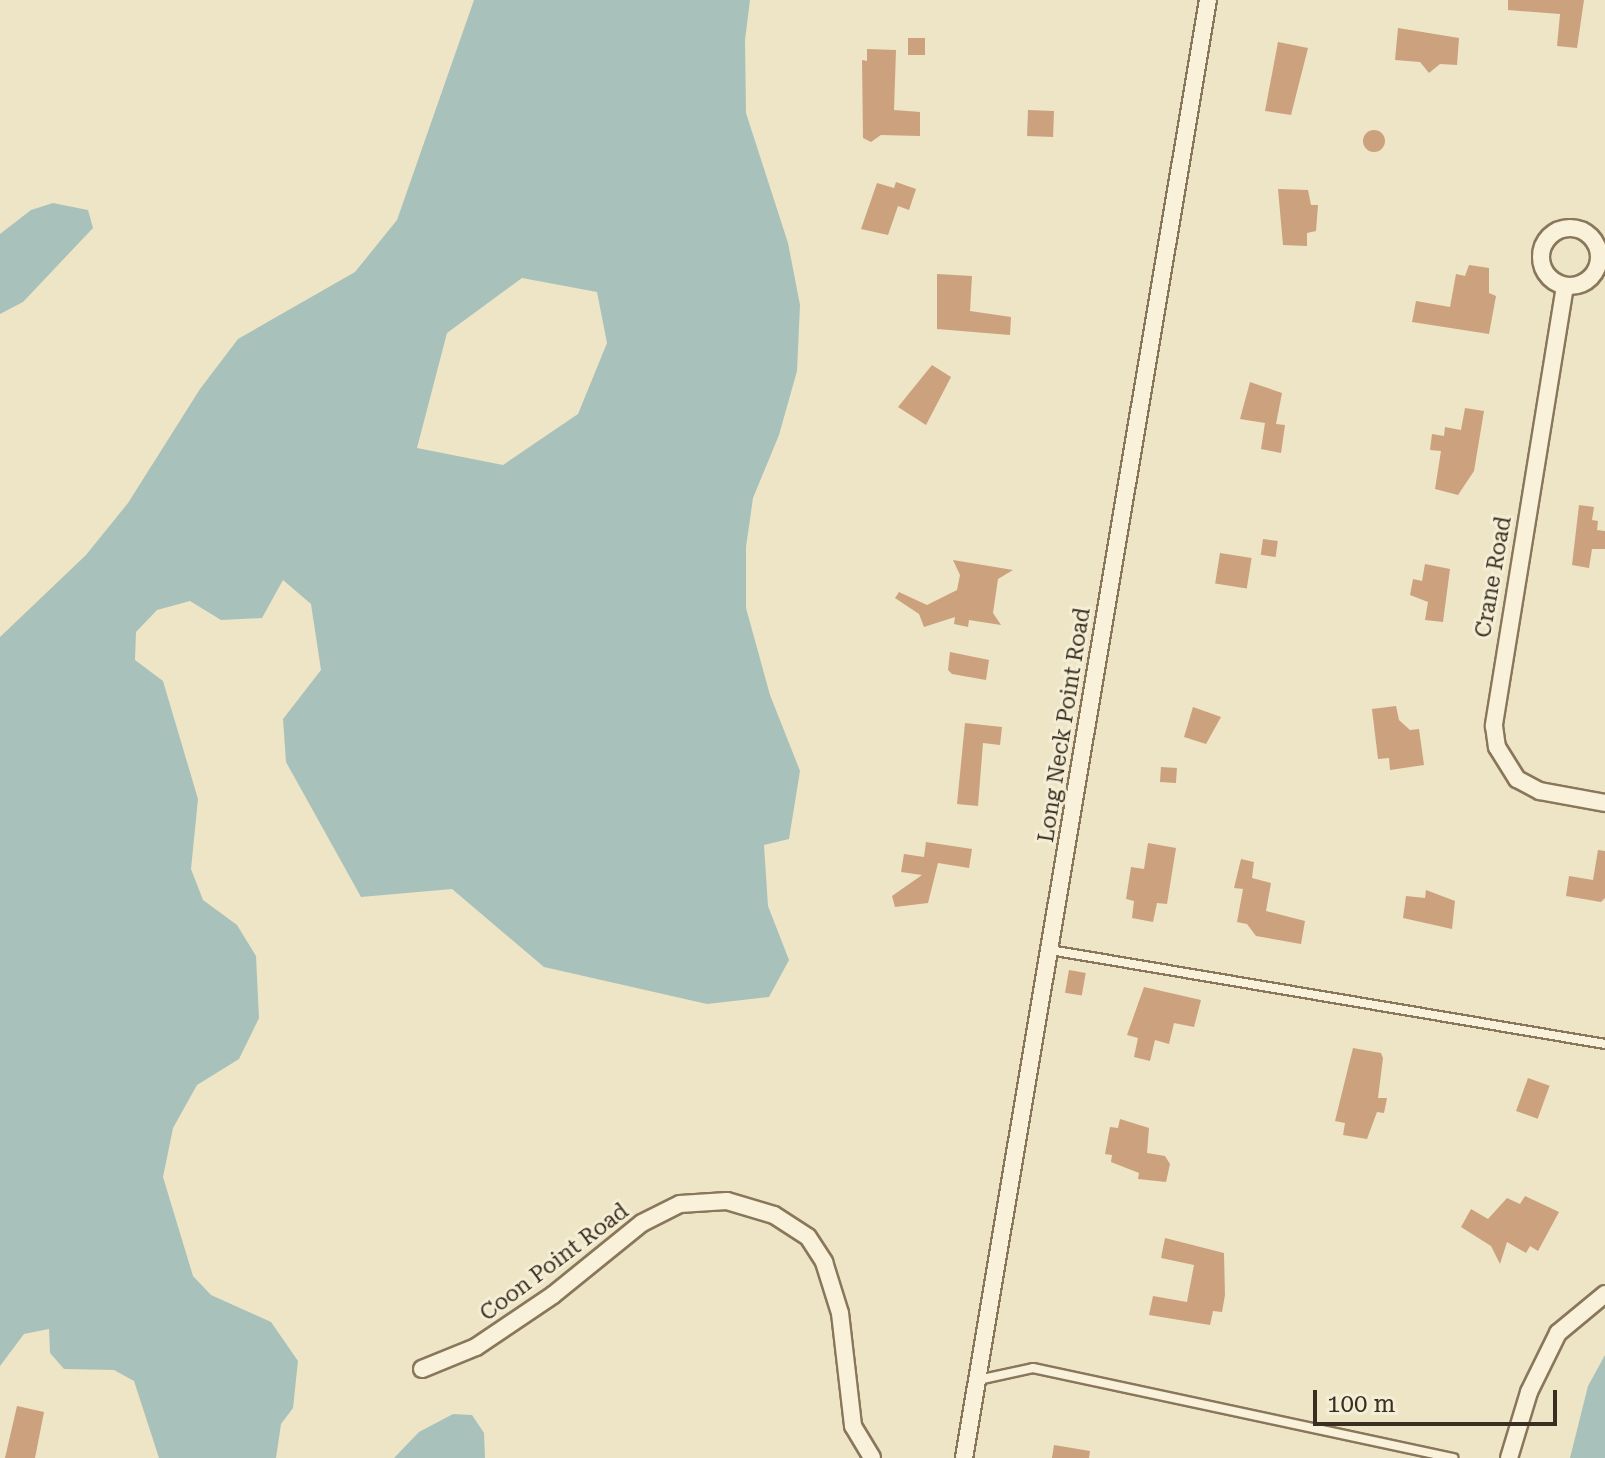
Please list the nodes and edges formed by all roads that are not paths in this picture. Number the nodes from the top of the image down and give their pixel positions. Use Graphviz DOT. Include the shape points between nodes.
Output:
graph roads {
  1 [pos="1208,0"];
  2 [pos="1565,286"];
  3 [pos="1605,803"];
  4 [pos="1050,950"];
  5 [pos="1605,1044"];
  6 [pos="1605,1294"];
  7 [pos="422,1369"];
  8 [pos="978,1380"];
  9 [pos="872,1458"];
  10 [pos="964,1458"];
  11 [pos="1453,1458"];
  12 [pos="1509,1458"];
  1 -- 4 [label="street, Long Neck Point Road"];
  2 -- 3 [label="street, Crane Road" via="1494,726 1497,747 1517,779 1540,791"];
  4 -- 5 [label="lane"];
  4 -- 8 [label="street, Long Neck Point Road"];
  6 -- 12 [label="street" via="1558,1333 1529,1392"];
  7 -- 9 [label="street, Coon Point Road" via="476,1347 553,1295 642,1223 680,1204 727,1201 774,1215 808,1237 824,1262 840,1313 853,1426"];
  8 -- 10 [label="street, Long Neck Point Road"];
  8 -- 11 [label="lane" via="1033,1368"];
}
